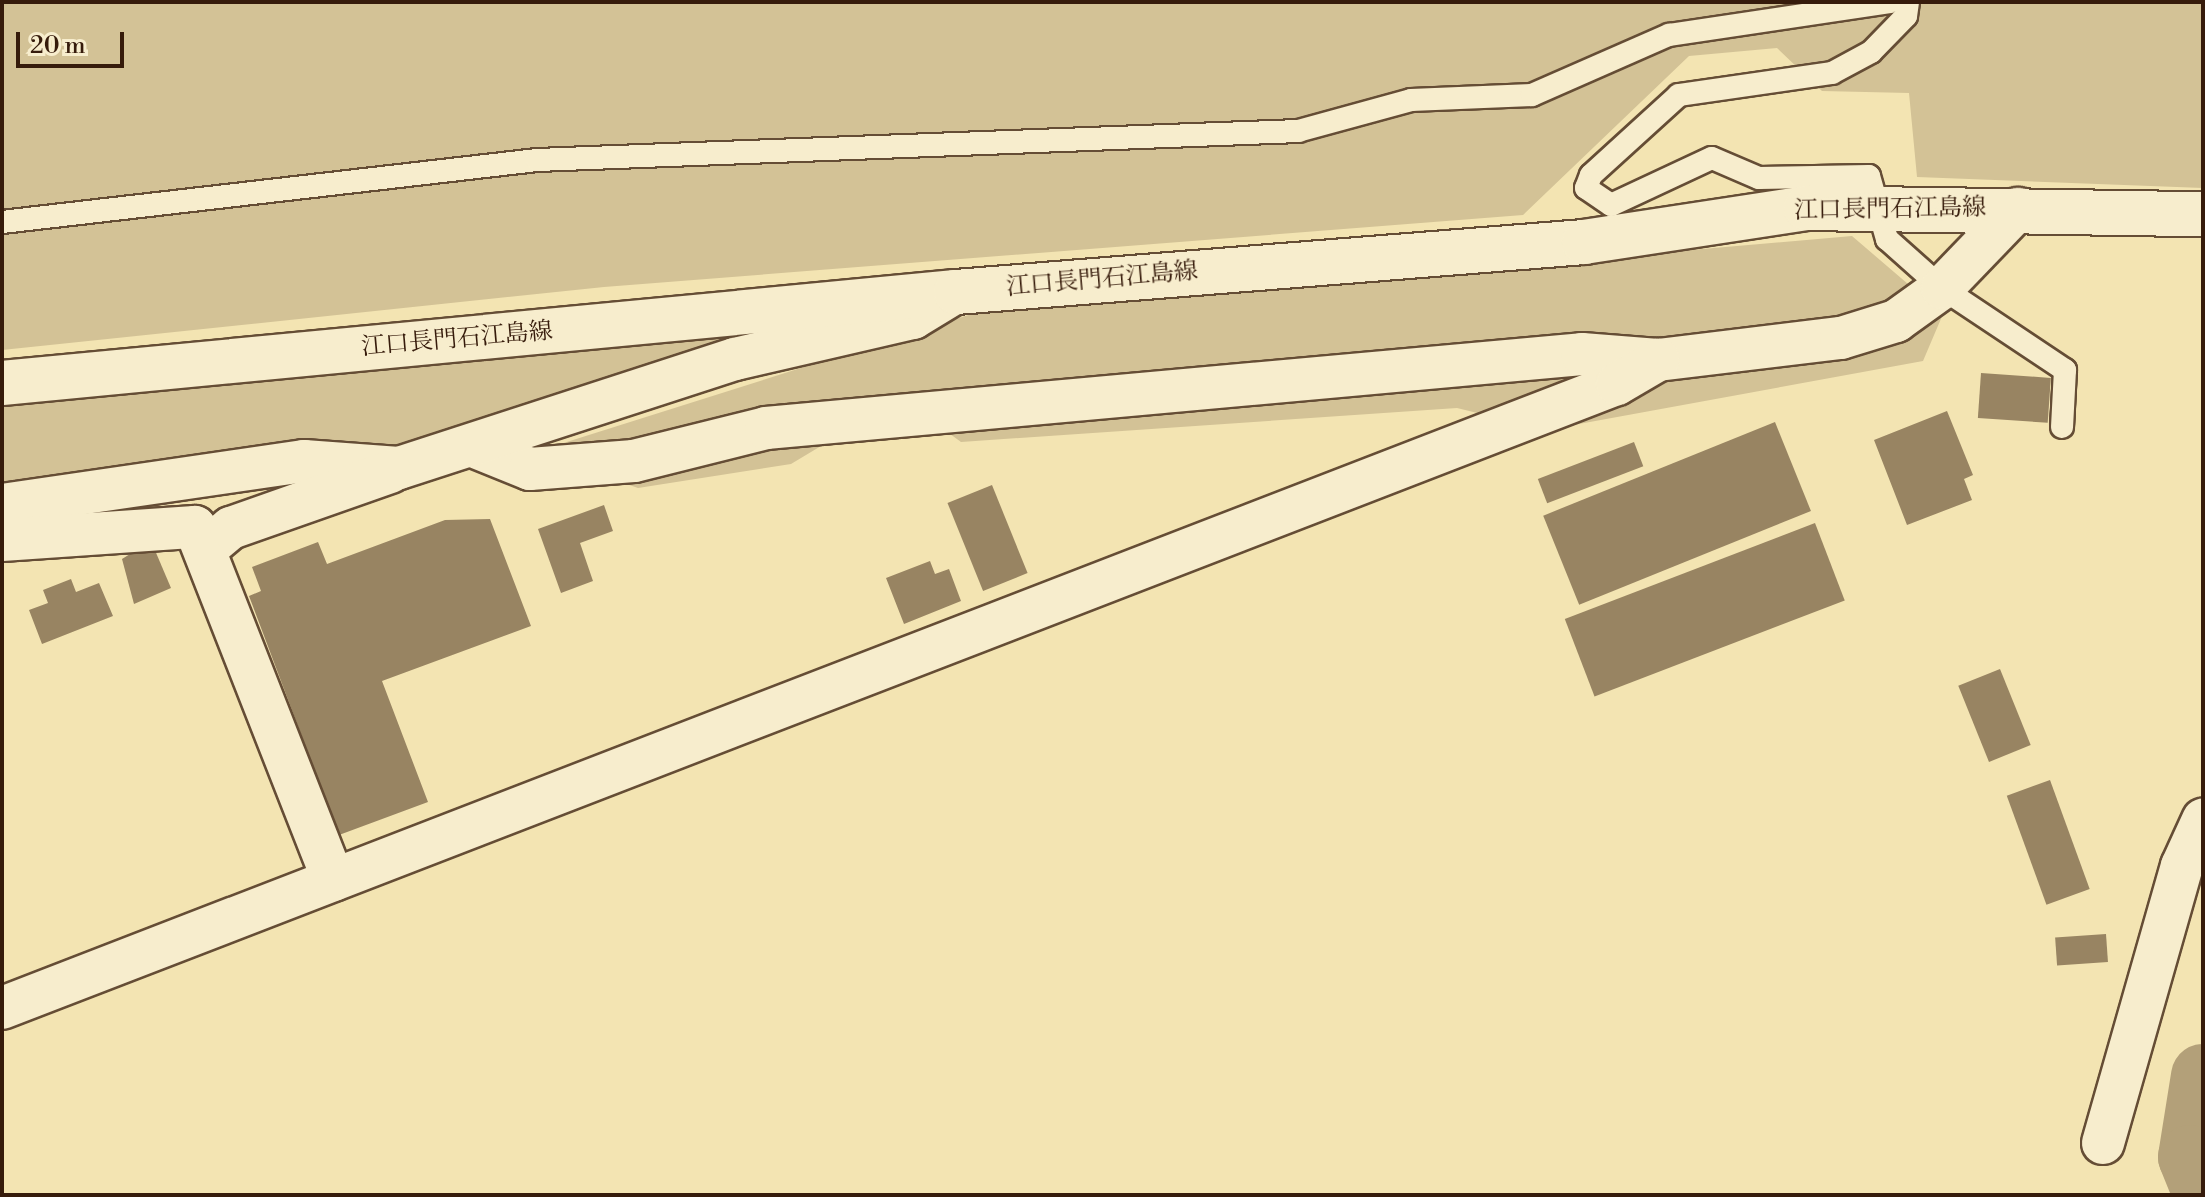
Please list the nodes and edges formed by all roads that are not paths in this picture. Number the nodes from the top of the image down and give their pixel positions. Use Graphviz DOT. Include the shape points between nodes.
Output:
graph roads {
  1 [pos="1891,2"];
  2 [pos="1908,2"];
  3 [pos="1877,209"];
  4 [pos="2018,209"];
  5 [pos="2203,214"];
  6 [pos="2,222"];
  7 [pos="1942,288"];
  8 [pos="956,292"];
  9 [pos="1658,360"];
  10 [pos="2,383"];
  11 [pos="2062,427"];
  12 [pos="478,448"];
  13 [pos="399,468"];
  14 [pos="2,505"];
  15 [pos="2,540"];
  16 [pos="208,547"];
  17 [pos="2203,820"];
  18 [pos="333,880"];
  19 [pos="2,1008"];
  20 [pos="2103,1143"];
  1 -- 6 [label="lane" via="1669,35 1532,95 1411,100 1298,131 537,160"];
  2 -- 3 [label="lane" via="1906,16 1871,52 1832,73 1679,95 1591,175 1586,188 1611,205 1712,158 1759,178 1869,176"];
  3 -- 4 [label="main road, 江口長門石江島線"];
  3 -- 7 [label="lane" via="1887,239"];
  3 -- 8 [label="main road, 江口長門石江島線" via="1806,208 1584,242"];
  4 -- 5 [label="main road, 江口長門石江島線"];
  4 -- 7 [label="street"];
  7 -- 9 [label="street" via="1896,321 1841,338"];
  7 -- 11 [label="lane" via="2065,370"];
  8 -- 10 [label="main road, 江口長門石江島線"];
  8 -- 12 [label="street" via="913,318 735,359"];
  9 -- 12 [label="street" via="1582,354 766,428 634,461 530,469"];
  9 -- 18 [label="street" via="1617,384"];
  12 -- 13 [label="street"];
  13 -- 14 [label="street" via="304,461"];
  13 -- 16 [label="street" via="231,528"];
  15 -- 16 [label="street" via="195,527"];
  16 -- 18 [label="street"];
  17 -- 20 [label="street" via="2182,866"];
  18 -- 19 [label="street"];
}
